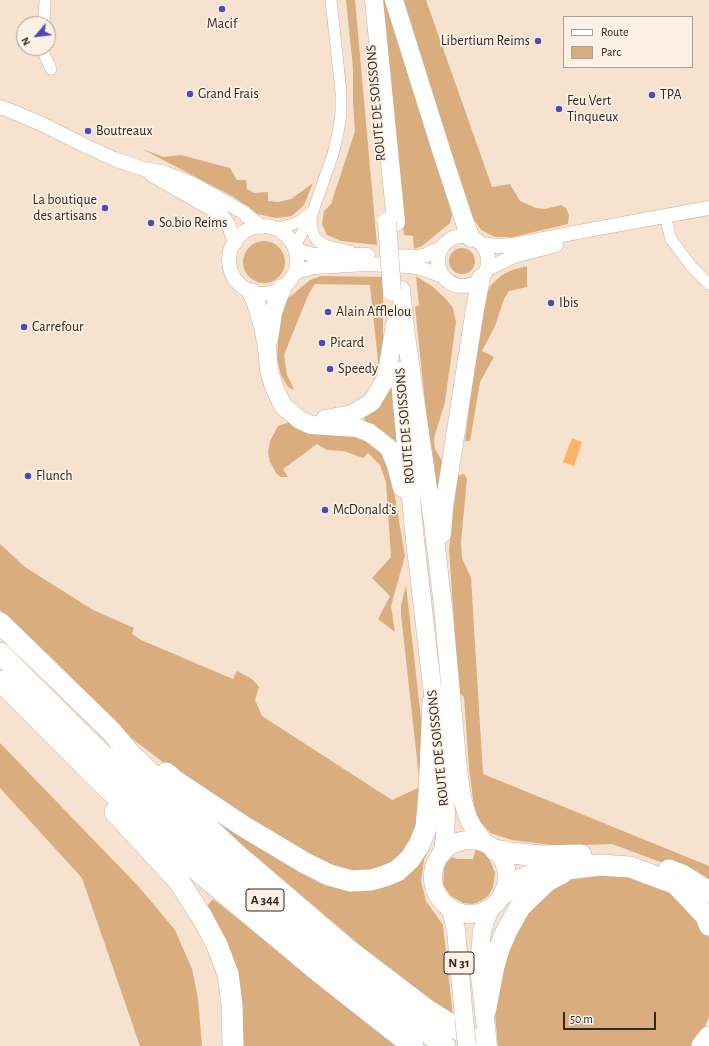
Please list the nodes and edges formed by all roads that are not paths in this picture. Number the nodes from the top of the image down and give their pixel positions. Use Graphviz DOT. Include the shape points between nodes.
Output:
graph roads {
  1 [pos="45,0"];
  2 [pos="331,0"];
  3 [pos="366,0"];
  4 [pos="374,0"];
  5 [pos="394,0"];
  6 [pos="44,16"];
  7 [pos="45,56"];
  8 [pos="51,69"];
  9 [pos="0,107"];
  10 [pos="144,170"];
  11 [pos="709,208"];
  12 [pos="312,214"];
  13 [pos="665,216"];
  14 [pos="391,222"];
  15 [pos="261,227"];
  16 [pos="276,229"];
  17 [pos="476,241"];
  18 [pos="235,243"];
  19 [pos="442,247"];
  20 [pos="295,248"];
  21 [pos="365,255"];
  22 [pos="295,272"];
  23 [pos="484,273"];
  24 [pos="443,276"];
  25 [pos="709,284"];
  26 [pos="282,288"];
  27 [pos="397,290"];
  28 [pos="251,292"];
  29 [pos="395,324"];
  30 [pos="267,348"];
  31 [pos="292,414"];
  32 [pos="415,540"];
  33 [pos="443,606"];
  34 [pos="0,622"];
  35 [pos="0,653"];
  36 [pos="0,681"];
  37 [pos="433,702"];
  38 [pos="111,731"];
  39 [pos="101,782"];
  40 [pos="490,846"];
  41 [pos="443,851"];
  42 [pos="570,868"];
  43 [pos="504,892"];
  44 [pos="709,892"];
  45 [pos="490,909"];
  46 [pos="451,910"];
  47 [pos="709,925"];
  48 [pos="485,1012"];
  49 [pos="709,1037"];
  50 [pos="486,1042"];
  51 [pos="233,1046"];
  52 [pos="413,1046"];
  53 [pos="445,1046"];
  54 [pos="467,1046"];
  55 [pos="702,1046"];
  1 -- 6 [label="street"];
  2 -- 12 [label="street" via="341,92 340,112 333,154"];
  3 -- 14 [label="main road, ROUTE DE SOISSONS"];
  4 -- 14 [label="main road, ROUTE DE SOISSONS"];
  5 -- 17 [label="main road" via="464,223"];
  7 -- 8 [label="street"];
  9 -- 10 [label="street"];
  10 -- 15 [label="street" via="165,173 193,184 243,212"];
  10 -- 18 [label="street" via="222,216"];
  11 -- 13 [label="street"];
  12 -- 16 [label="street"];
  12 -- 20 [label="street"];
  12 -- 21 [label="street" via="314,236 319,242"];
  13 -- 17 [label="street" via="512,245 499,246"];
  13 -- 23 [label="street" via="514,256"];
  13 -- 25 [label="street" via="671,238 691,266"];
  14 -- 27 [label="main road, ROUTE DE SOISSONS"];
  15 -- 16 [label="street"];
  15 -- 18 [label="street" via="246,231"];
  16 -- 20 [label="street" via="290,239"];
  17 -- 19 [label="street" via="463,236 448,241"];
  17 -- 23 [label="street" via="486,251 488,260"];
  18 -- 28 [label="street" via="231,251 231,270 235,279"];
  19 -- 21 [label="street" via="417,257"];
  19 -- 24 [label="street" via="438,262"];
  20 -- 21 [label="street" via="313,255"];
  20 -- 22 [label="street"];
  22 -- 24 [label="street" via="314,267 366,264 412,266"];
  22 -- 26 [label="street"];
  23 -- 24 [label="street" via="475,283 466,286 458,286"];
  23 -- 33 [label="main road" via="475,309 444,507"];
  26 -- 28 [label="street" via="270,294"];
  26 -- 30 [label="main road" via="273,313"];
  27 -- 29 [label="main road, ROUTE DE SOISSONS"];
  27 -- 33 [label="main road, ROUTE DE SOISSONS" via="406,336"];
  28 -- 30 [label="main road" via="263,326"];
  29 -- 31 [label="main road" via="386,378 372,402 352,414 328,420"];
  29 -- 32 [label="main road, ROUTE DE SOISSONS"];
  30 -- 31 [label="main road" via="269,370 274,386 283,406"];
  31 -- 32 [label="main road" via="312,425 357,428 370,434 388,448 396,465"];
  32 -- 37 [label="main road, ROUTE DE SOISSONS"];
  33 -- 40 [label="main road, ROUTE DE SOISSONS" via="462,798 474,829"];
  34 -- 38 [label="highway"];
  35 -- 53 [label="highway, A 344" via="92,745 210,854 329,954"];
  36 -- 39 [label="highway, A 344"];
  37 -- 38 [label="highway" via="426,828 410,859 397,871 371,880 351,881 329,875 305,863 174,780"];
  37 -- 41 [label="main road, ROUTE DE SOISSONS" via="445,805"];
  38 -- 50 [label="highway" via="131,755 236,854 346,948 426,1009"];
  39 -- 51 [label="highway" via="115,812 178,880 217,945 228,974"];
  39 -- 52 [label="highway, A 344" via="205,877"];
  40 -- 41 [label="main road" via="474,840 463,840"];
  40 -- 43 [label="main road" via="502,859 506,870"];
  40 -- 44 [label="highway" via="510,853 541,856 596,854 636,857 682,875"];
  41 -- 46 [label="main road" via="437,859 432,877 437,896"];
  42 -- 43 [label="highway" via="529,876"];
  42 -- 47 [label="highway" via="599,865 630,867 676,884 706,916"];
  42 -- 48 [label="highway" via="547,881 520,907 499,949"];
  43 -- 45 [label="main road"];
  45 -- 46 [label="main road" via="477,914"];
  45 -- 48 [label="main road, N 31" via="480,946"];
  46 -- 54 [label="main road, N 31, bridge" via="456,930"];
  48 -- 50 [label="main road, N 31"];
  49 -- 55 [label="highway"];
}
